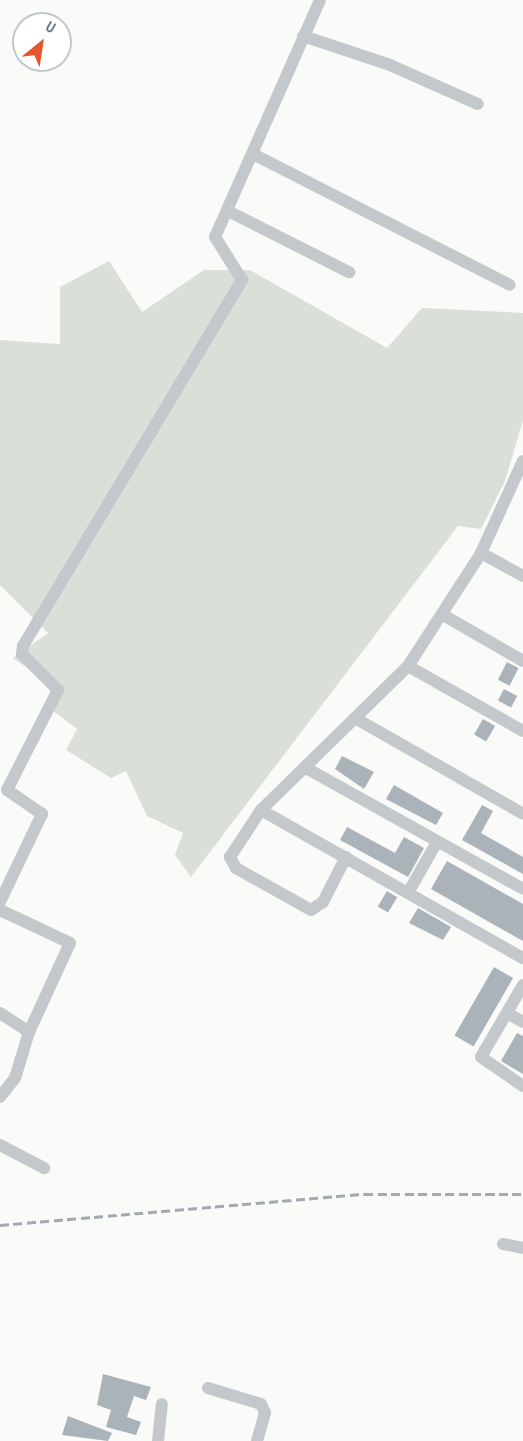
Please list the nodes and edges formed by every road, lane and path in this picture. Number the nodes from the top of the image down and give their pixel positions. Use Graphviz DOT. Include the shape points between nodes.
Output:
graph roads {
  1 [pos="316,1"];
  2 [pos="303,36"];
  3 [pos="478,104"];
  4 [pos="253,154"];
  5 [pos="228,211"];
  6 [pos="349,272"];
  7 [pos="510,285"];
  8 [pos="523,461"];
  9 [pos="481,553"];
  10 [pos="523,576"];
  11 [pos="445,616"];
  12 [pos="523,661"];
  13 [pos="408,666"];
  14 [pos="355,718"];
  15 [pos="523,731"];
  16 [pos="306,768"];
  17 [pos="261,810"];
  18 [pos="523,814"];
  19 [pos="437,843"];
  20 [pos="346,857"];
  21 [pos="523,889"];
  22 [pos="409,891"];
  23 [pos="0,902"];
  24 [pos="0,910"];
  25 [pos="523,958"];
  26 [pos="523,985"];
  27 [pos="0,1012"];
  28 [pos="507,1013"];
  29 [pos="523,1022"];
  30 [pos="29,1032"];
  31 [pos="523,1086"];
  32 [pos="0,1097"];
  33 [pos="0,1145"];
  34 [pos="44,1168"];
  35 [pos="503,1244"];
  36 [pos="523,1248"];
  37 [pos="208,1388"];
  38 [pos="162,1404"];
  39 [pos="158,1441"];
  40 [pos="257,1441"];
  1 -- 2 [label="street"];
  2 -- 3 [label="street" via="390,65"];
  2 -- 4 [label="street"];
  4 -- 5 [label="street"];
  4 -- 7 [label="street"];
  5 -- 6 [label="street"];
  5 -- 23 [label="street" via="215,242 242,280 23,646 22,654 58,690 7,790 42,814"];
  8 -- 9 [label="street"];
  9 -- 10 [label="street"];
  9 -- 11 [label="street"];
  11 -- 12 [label="street"];
  11 -- 13 [label="street"];
  13 -- 14 [label="street"];
  13 -- 15 [label="street"];
  14 -- 16 [label="street"];
  14 -- 18 [label="street"];
  16 -- 17 [label="street"];
  16 -- 19 [label="street"];
  17 -- 20 [label="street"];
  17 -- 20 [label="street" via="231,861 297,903 311,910 319,907"];
  19 -- 21 [label="street"];
  19 -- 22 [label="street"];
  20 -- 22 [label="street"];
  22 -- 25 [label="street"];
  24 -- 30 [label="street" via="71,945"];
  26 -- 28 [label="street"];
  27 -- 30 [label="street"];
  28 -- 29 [label="street"];
  28 -- 31 [label="street" via="481,1057"];
  30 -- 32 [label="street" via="15,1078"];
  33 -- 34 [label="street"];
  35 -- 36 [label="street"];
  37 -- 40 [label="street" via="261,1404 265,1413"];
  38 -- 39 [label="street"];
}
